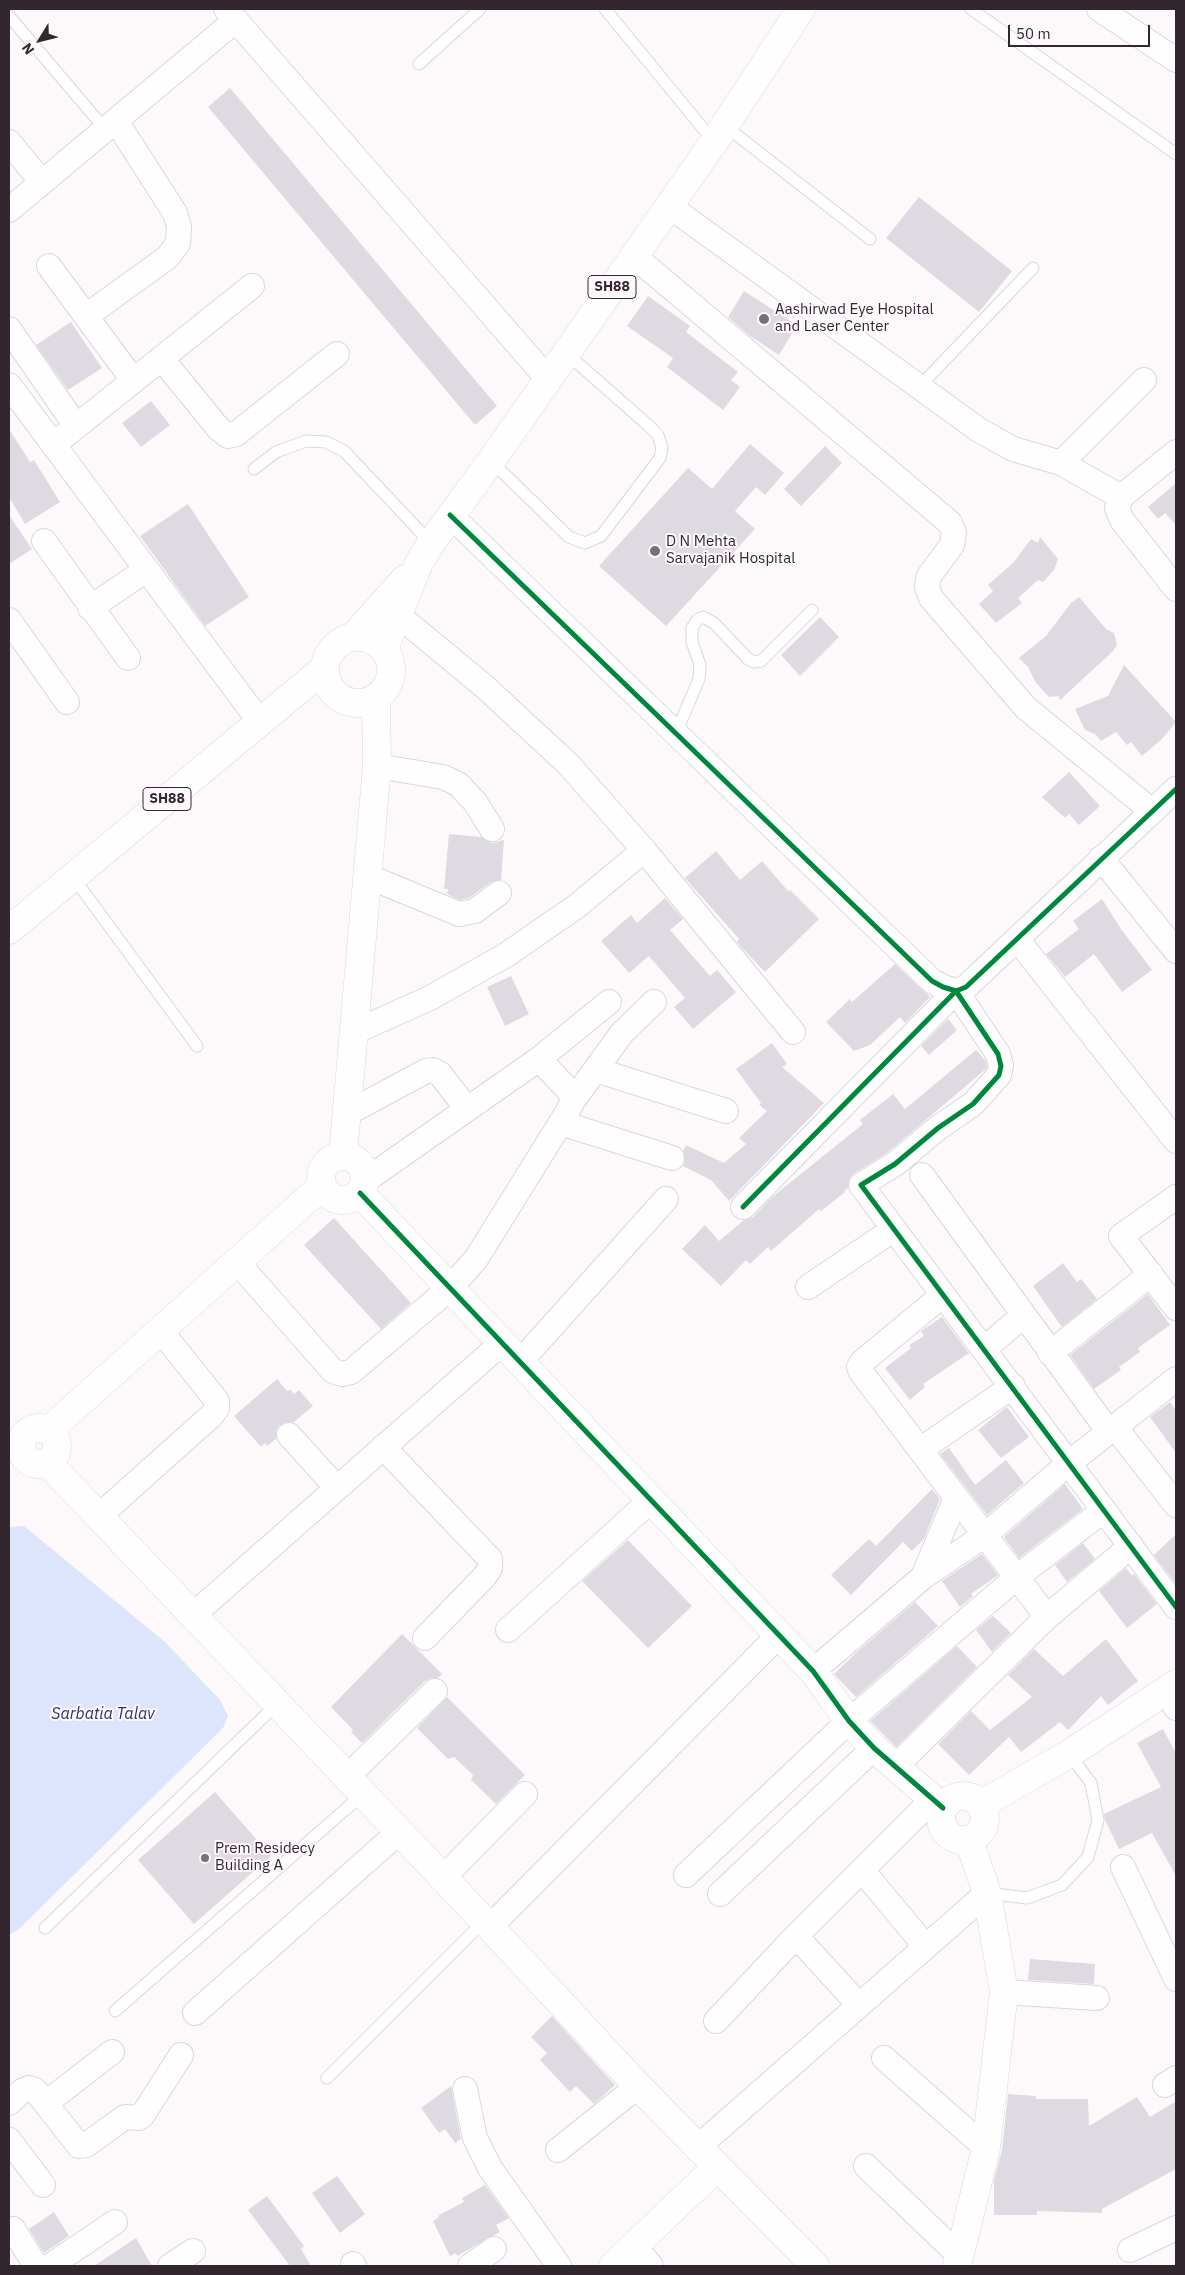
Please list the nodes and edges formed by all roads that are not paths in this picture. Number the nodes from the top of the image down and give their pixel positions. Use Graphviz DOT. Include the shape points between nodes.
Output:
graph roads {
  1 [pos="480,9"];
  2 [pos="605,9"];
  3 [pos="801,9"];
  4 [pos="971,9"];
  5 [pos="1099,9"];
  6 [pos="231,14"];
  7 [pos="9,16"];
  8 [pos="1176,60"];
  9 [pos="419,64"];
  10 [pos="110,125"];
  11 [pos="719,134"];
  12 [pos="9,142"];
  13 [pos="1176,154"];
  14 [pos="42,182"];
  15 [pos="669,206"];
  16 [pos="9,210"];
  17 [pos="870,239"];
  18 [pos="634,256"];
  19 [pos="49,266"];
  20 [pos="1033,268"];
  21 [pos="252,286"];
  22 [pos="86,316"];
  23 [pos="9,329"];
  24 [pos="566,353"];
  25 [pos="337,354"];
  26 [pos="161,358"];
  27 [pos="548,379"];
  28 [pos="133,380"];
  29 [pos="1144,380"];
  30 [pos="9,385"];
  31 [pos="919,387"];
  32 [pos="76,426"];
  33 [pos="53,444"];
  34 [pos="1176,452"];
  35 [pos="491,461"];
  36 [pos="1061,463"];
  37 [pos="254,469"];
  38 [pos="1121,497"];
  39 [pos="450,515"];
  40 [pos="44,541"];
  41 [pos="425,553"];
  42 [pos="146,570"];
  43 [pos="1176,589"];
  44 [pos="90,608"];
  45 [pos="812,610"];
  46 [pos="398,615"];
  47 [pos="9,620"];
  48 [pos="353,637"];
  49 [pos="384,649"];
  50 [pos="128,658"];
  51 [pos="325,668"];
  52 [pos="376,698"];
  53 [pos="67,702"];
  54 [pos="260,722"];
  55 [pos="676,733"];
  56 [pos="377,766"];
  57 [pos="1176,789"];
  58 [pos="1152,811"];
  59 [pos="492,829"];
  60 [pos="644,850"];
  61 [pos="1101,858"];
  62 [pos="367,876"];
  63 [pos="73,877"];
  64 [pos="499,893"];
  65 [pos="9,930"];
  66 [pos="1017,939"];
  67 [pos="1176,951"];
  68 [pos="956,991"];
  69 [pos="609,1002"];
  70 [pos="654,1002"];
  71 [pos="354,1032"];
  72 [pos="793,1032"];
  73 [pos="197,1046"];
  74 [pos="539,1059"];
  75 [pos="596,1070"];
  76 [pos="572,1102"];
  77 [pos="467,1109"];
  78 [pos="726,1111"];
  79 [pos="346,1114"];
  80 [pos="561,1123"];
  81 [pos="1176,1141"];
  82 [pos="343,1156"];
  83 [pos="672,1158"];
  84 [pos="922,1175"];
  85 [pos="322,1186"];
  86 [pos="363,1187"];
  87 [pos="1176,1197"];
  88 [pos="666,1198"];
  89 [pos="743,1207"];
  90 [pos="894,1229"];
  91 [pos="237,1262"];
  92 [pos="1151,1274"];
  93 [pos="450,1288"];
  94 [pos="808,1288"];
  95 [pos="943,1294"];
  96 [pos="1176,1308"];
  97 [pos="1023,1316"];
  98 [pos="160,1331"];
  99 [pos="502,1343"];
  100 [pos="984,1349"];
  101 [pos="1050,1353"];
  102 [pos="520,1362"];
  103 [pos="1176,1379"];
  104 [pos="1013,1386"];
  105 [pos="49,1430"];
  106 [pos="1112,1430"];
  107 [pos="289,1436"];
  108 [pos="383,1447"];
  109 [pos="15,1448"];
  110 [pos="920,1450"];
  111 [pos="47,1462"];
  112 [pos="1068,1463"];
  113 [pos="337,1488"];
  114 [pos="956,1498"];
  115 [pos="651,1500"];
  116 [pos="1175,1502"];
  117 [pos="1104,1510"];
  118 [pos="99,1516"];
  119 [pos="985,1535"];
  120 [pos="1131,1546"];
  121 [pos="1017,1577"];
  122 [pos="923,1578"];
  123 [pos="1176,1607"];
  124 [pos="193,1615"];
  125 [pos="1047,1617"];
  126 [pos="508,1630"];
  127 [pos="779,1635"];
  128 [pos="425,1638"];
  129 [pos="813,1670"];
  130 [pos="435,1692"];
  131 [pos="1173,1694"];
  132 [pos="277,1704"];
  133 [pos="849,1721"];
  134 [pos="874,1748"];
  135 [pos="1069,1754"];
  136 [pos="896,1765"];
  137 [pos="355,1786"];
  138 [pos="524,1794"];
  139 [pos="938,1803"];
  140 [pos="980,1805"];
  141 [pos="399,1832"];
  142 [pos="969,1840"];
  143 [pos="1123,1867"];
  144 [pos="862,1870"];
  145 [pos="686,1875"];
  146 [pos="443,1878"];
  147 [pos="987,1893"];
  148 [pos="720,1894"];
  149 [pos="487,1924"];
  150 [pos="45,1928"];
  151 [pos="796,1936"];
  152 [pos="926,1947"];
  153 [pos="1176,1980"];
  154 [pos="1004,1992"];
  155 [pos="1097,1998"];
  156 [pos="859,2005"];
  157 [pos="115,2011"];
  158 [pos="195,2013"];
  159 [pos="716,2021"];
  160 [pos="112,2052"];
  161 [pos="181,2055"];
  162 [pos="884,2058"];
  163 [pos="327,2078"];
  164 [pos="638,2086"];
  165 [pos="465,2089"];
  166 [pos="9,2103"];
  167 [pos="46,2103"];
  168 [pos="9,2142"];
  169 [pos="698,2147"];
  170 [pos="986,2148"];
  171 [pos="558,2150"];
  172 [pos="866,2166"];
  173 [pos="721,2170"];
  174 [pos="43,2185"];
  175 [pos="115,2222"];
  176 [pos="13,2228"];
  177 [pos="1176,2228"];
  178 [pos="494,2249"];
  179 [pos="1130,2250"];
  180 [pos="193,2251"];
  181 [pos="639,2258"];
  182 [pos="959,2262"];
  183 [pos="36,2266"];
  184 [pos="50,2266"];
  185 [pos="170,2266"];
  186 [pos="470,2266"];
  187 [pos="559,2266"];
  188 [pos="613,2266"];
  189 [pos="815,2266"];
  1 -- 9 [label="lane"];
  2 -- 11 [label="lane"];
  3 -- 11 [label="main road, SH88"];
  4 -- 13 [label="lane"];
  5 -- 8 [label="street"];
  6 -- 10 [label="street"];
  6 -- 27 [label="street"];
  7 -- 10 [label="lane"];
  10 -- 14 [label="street"];
  10 -- 22 [label="street" via="175,214 179,227 178,242 168,257"];
  11 -- 15 [label="main road, SH88"];
  11 -- 17 [label="lane"];
  12 -- 14 [label="street"];
  14 -- 16 [label="street"];
  15 -- 18 [label="main road, SH88"];
  15 -- 31 [label="street"];
  18 -- 24 [label="main road, SH88"];
  18 -- 58 [label="street" via="950,523 954,533 952,545 929,576 927,587 931,598 1026,708"];
  19 -- 22 [label="street"];
  20 -- 31 [label="lane"];
  21 -- 26 [label="street"];
  22 -- 28 [label="street"];
  23 -- 32 [label="street"];
  24 -- 27 [label="main road, SH88"];
  24 -- 35 [label="lane" via="658,436 662,448 660,458 602,536 586,543 569,537"];
  25 -- 26 [label="street" via="236,434 228,436"];
  26 -- 28 [label="street"];
  27 -- 35 [label="main road, SH88"];
  28 -- 32 [label="street"];
  29 -- 36 [label="street"];
  30 -- 33 [label="street"];
  31 -- 36 [label="street" via="978,430 1012,449"];
  32 -- 33 [label="street"];
  33 -- 42 [label="street"];
  34 -- 38 [label="street"];
  35 -- 39 [label="main road, SH88"];
  36 -- 38 [label="street"];
  37 -- 41 [label="lane" via="276,452 306,441 326,442 344,452"];
  38 -- 43 [label="street" via="1117,508 1122,520"];
  39 -- 41 [label="main road, SH88"];
  39 -- 55 [label="street"];
  40 -- 44 [label="street"];
  41 -- 46 [label="main road, SH88"];
  41 -- 48 [label="main road, SH88"];
  42 -- 44 [label="street"];
  42 -- 54 [label="street"];
  44 -- 50 [label="street"];
  45 -- 55 [label="lane" via="761,661 754,662 714,623 703,617 697,620 692,628 692,642 700,665 699,680"];
  46 -- 49 [label="main road, SH88"];
  46 -- 60 [label="street" via="485,687 568,764"];
  47 -- 53 [label="street"];
  48 -- 49 [label="main road" via="370,639"];
  48 -- 51 [label="main road" via="334,648"];
  49 -- 52 [label="main road" via="392,670 390,681"];
  51 -- 52 [label="main road" via="331,688 342,698 356,704"];
  51 -- 54 [label="main road, SH88"];
  52 -- 56 [label="main road"];
  54 -- 63 [label="main road, SH88"];
  55 -- 68 [label="street" via="932,981"];
  56 -- 59 [label="street" via="443,777 458,784 475,802"];
  56 -- 62 [label="main road"];
  57 -- 58 [label="street"];
  58 -- 61 [label="street"];
  60 -- 71 [label="street" via="578,906 506,955 430,998"];
  60 -- 72 [label="street"];
  61 -- 66 [label="street"];
  61 -- 67 [label="street"];
  62 -- 64 [label="street" via="459,914 475,911"];
  62 -- 71 [label="main road"];
  63 -- 65 [label="main road, SH88"];
  63 -- 73 [label="lane"];
  66 -- 68 [label="street" via="966,987"];
  66 -- 81 [label="street"];
  68 -- 89 [label="street"];
  68 -- 90 [label="street" via="998,1054 999,1075 973,1104 938,1128 896,1164 861,1185"];
  69 -- 74 [label="street"];
  70 -- 75 [label="street" via="622,1033"];
  71 -- 79 [label="main road"];
  74 -- 76 [label="street" via="572,1093"];
  74 -- 77 [label="street"];
  75 -- 76 [label="street"];
  75 -- 78 [label="street"];
  76 -- 80 [label="street"];
  77 -- 79 [label="street" via="440,1074 433,1070"];
  77 -- 86 [label="street"];
  79 -- 82 [label="main road"];
  80 -- 83 [label="street"];
  80 -- 93 [label="street" via="485,1247"];
  82 -- 85 [label="main road" via="325,1165"];
  82 -- 86 [label="main road" via="350,1156 362,1166"];
  84 -- 97 [label="street"];
  85 -- 86 [label="main road" via="326,1193 340,1200 354,1198"];
  85 -- 91 [label="main road"];
  86 -- 93 [label="main road"];
  87 -- 92 [label="street" via="1121,1236"];
  88 -- 102 [label="street"];
  90 -- 94 [label="street"];
  90 -- 95 [label="street"];
  91 -- 93 [label="street" via="333,1370 342,1374 351,1372"];
  91 -- 98 [label="main road"];
  92 -- 96 [label="street"];
  92 -- 101 [label="street"];
  93 -- 99 [label="main road"];
  95 -- 100 [label="street"];
  95 -- 110 [label="street" via="859,1367"];
  97 -- 100 [label="street"];
  97 -- 101 [label="street"];
  98 -- 105 [label="main road"];
  98 -- 118 [label="street" via="218,1401 216,1408"];
  99 -- 102 [label="main road"];
  99 -- 108 [label="street"];
  100 -- 104 [label="street"];
  101 -- 106 [label="street"];
  102 -- 115 [label="main road"];
  103 -- 106 [label="street"];
  104 -- 110 [label="street"];
  104 -- 112 [label="street"];
  105 -- 109 [label="main road" via="38,1428 27,1432"];
  105 -- 111 [label="main road" via="57,1444"];
  106 -- 112 [label="street"];
  106 -- 116 [label="street"];
  107 -- 113 [label="street"];
  108 -- 113 [label="street"];
  108 -- 128 [label="street" via="490,1559 490,1568 485,1576"];
  109 -- 111 [label="main road" via="31,1461"];
  110 -- 114 [label="street"];
  111 -- 118 [label="main road"];
  112 -- 117 [label="street"];
  112 -- 119 [label="street"];
  113 -- 124 [label="street"];
  114 -- 119 [label="street"];
  114 -- 122 [label="street"];
  115 -- 126 [label="street"];
  115 -- 127 [label="main road"];
  117 -- 120 [label="street"];
  117 -- 121 [label="street"];
  118 -- 124 [label="main road"];
  119 -- 121 [label="street"];
  119 -- 122 [label="street"];
  120 -- 123 [label="street"];
  120 -- 125 [label="street"];
  121 -- 125 [label="street"];
  121 -- 133 [label="street"];
  122 -- 129 [label="street"];
  124 -- 132 [label="main road"];
  125 -- 136 [label="street"];
  127 -- 129 [label="main road"];
  127 -- 149 [label="street"];
  129 -- 133 [label="main road"];
  130 -- 137 [label="street"];
  131 -- 135 [label="main road"];
  132 -- 137 [label="main road"];
  132 -- 150 [label="lane"];
  133 -- 134 [label="main road"];
  133 -- 145 [label="street"];
  134 -- 136 [label="main road"];
  134 -- 148 [label="street"];
  135 -- 140 [label="main road"];
  135 -- 147 [label="lane" via="1091,1783 1098,1820 1088,1856 1062,1884 1027,1898"];
  136 -- 139 [label="main road"];
  137 -- 141 [label="main road"];
  137 -- 157 [label="lane"];
  138 -- 146 [label="street"];
  139 -- 140 [label="main road" via="961,1796"];
  139 -- 142 [label="main road" via="946,1832 957,1840"];
  139 -- 144 [label="street"];
  140 -- 142 [label="main road" via="984,1825"];
  141 -- 146 [label="main road"];
  141 -- 158 [label="street"];
  142 -- 147 [label="main road"];
  143 -- 153 [label="street"];
  144 -- 151 [label="street"];
  144 -- 152 [label="street"];
  146 -- 149 [label="main road"];
  147 -- 152 [label="street"];
  147 -- 154 [label="main road"];
  149 -- 163 [label="lane"];
  149 -- 164 [label="main road"];
  151 -- 156 [label="street"];
  151 -- 159 [label="street"];
  152 -- 156 [label="street"];
  154 -- 155 [label="street"];
  154 -- 170 [label="main road"];
  156 -- 169 [label="street"];
  160 -- 167 [label="street"];
  161 -- 167 [label="street" via="142,2116 125,2117 86,2145 79,2146"];
  162 -- 170 [label="street"];
  164 -- 169 [label="main road"];
  164 -- 171 [label="street"];
  165 -- 187 [label="street" via="474,2138 490,2168"];
  166 -- 167 [label="street" via="29,2088"];
  168 -- 174 [label="street"];
  169 -- 173 [label="main road"];
  170 -- 182 [label="main road"];
  172 -- 182 [label="street"];
  173 -- 181 [label="main road"];
  173 -- 189 [label="main road"];
  175 -- 184 [label="street"];
  176 -- 183 [label="street"];
  177 -- 179 [label="street"];
  178 -- 186 [label="street"];
  180 -- 185 [label="street"];
  181 -- 188 [label="main road"];
}
